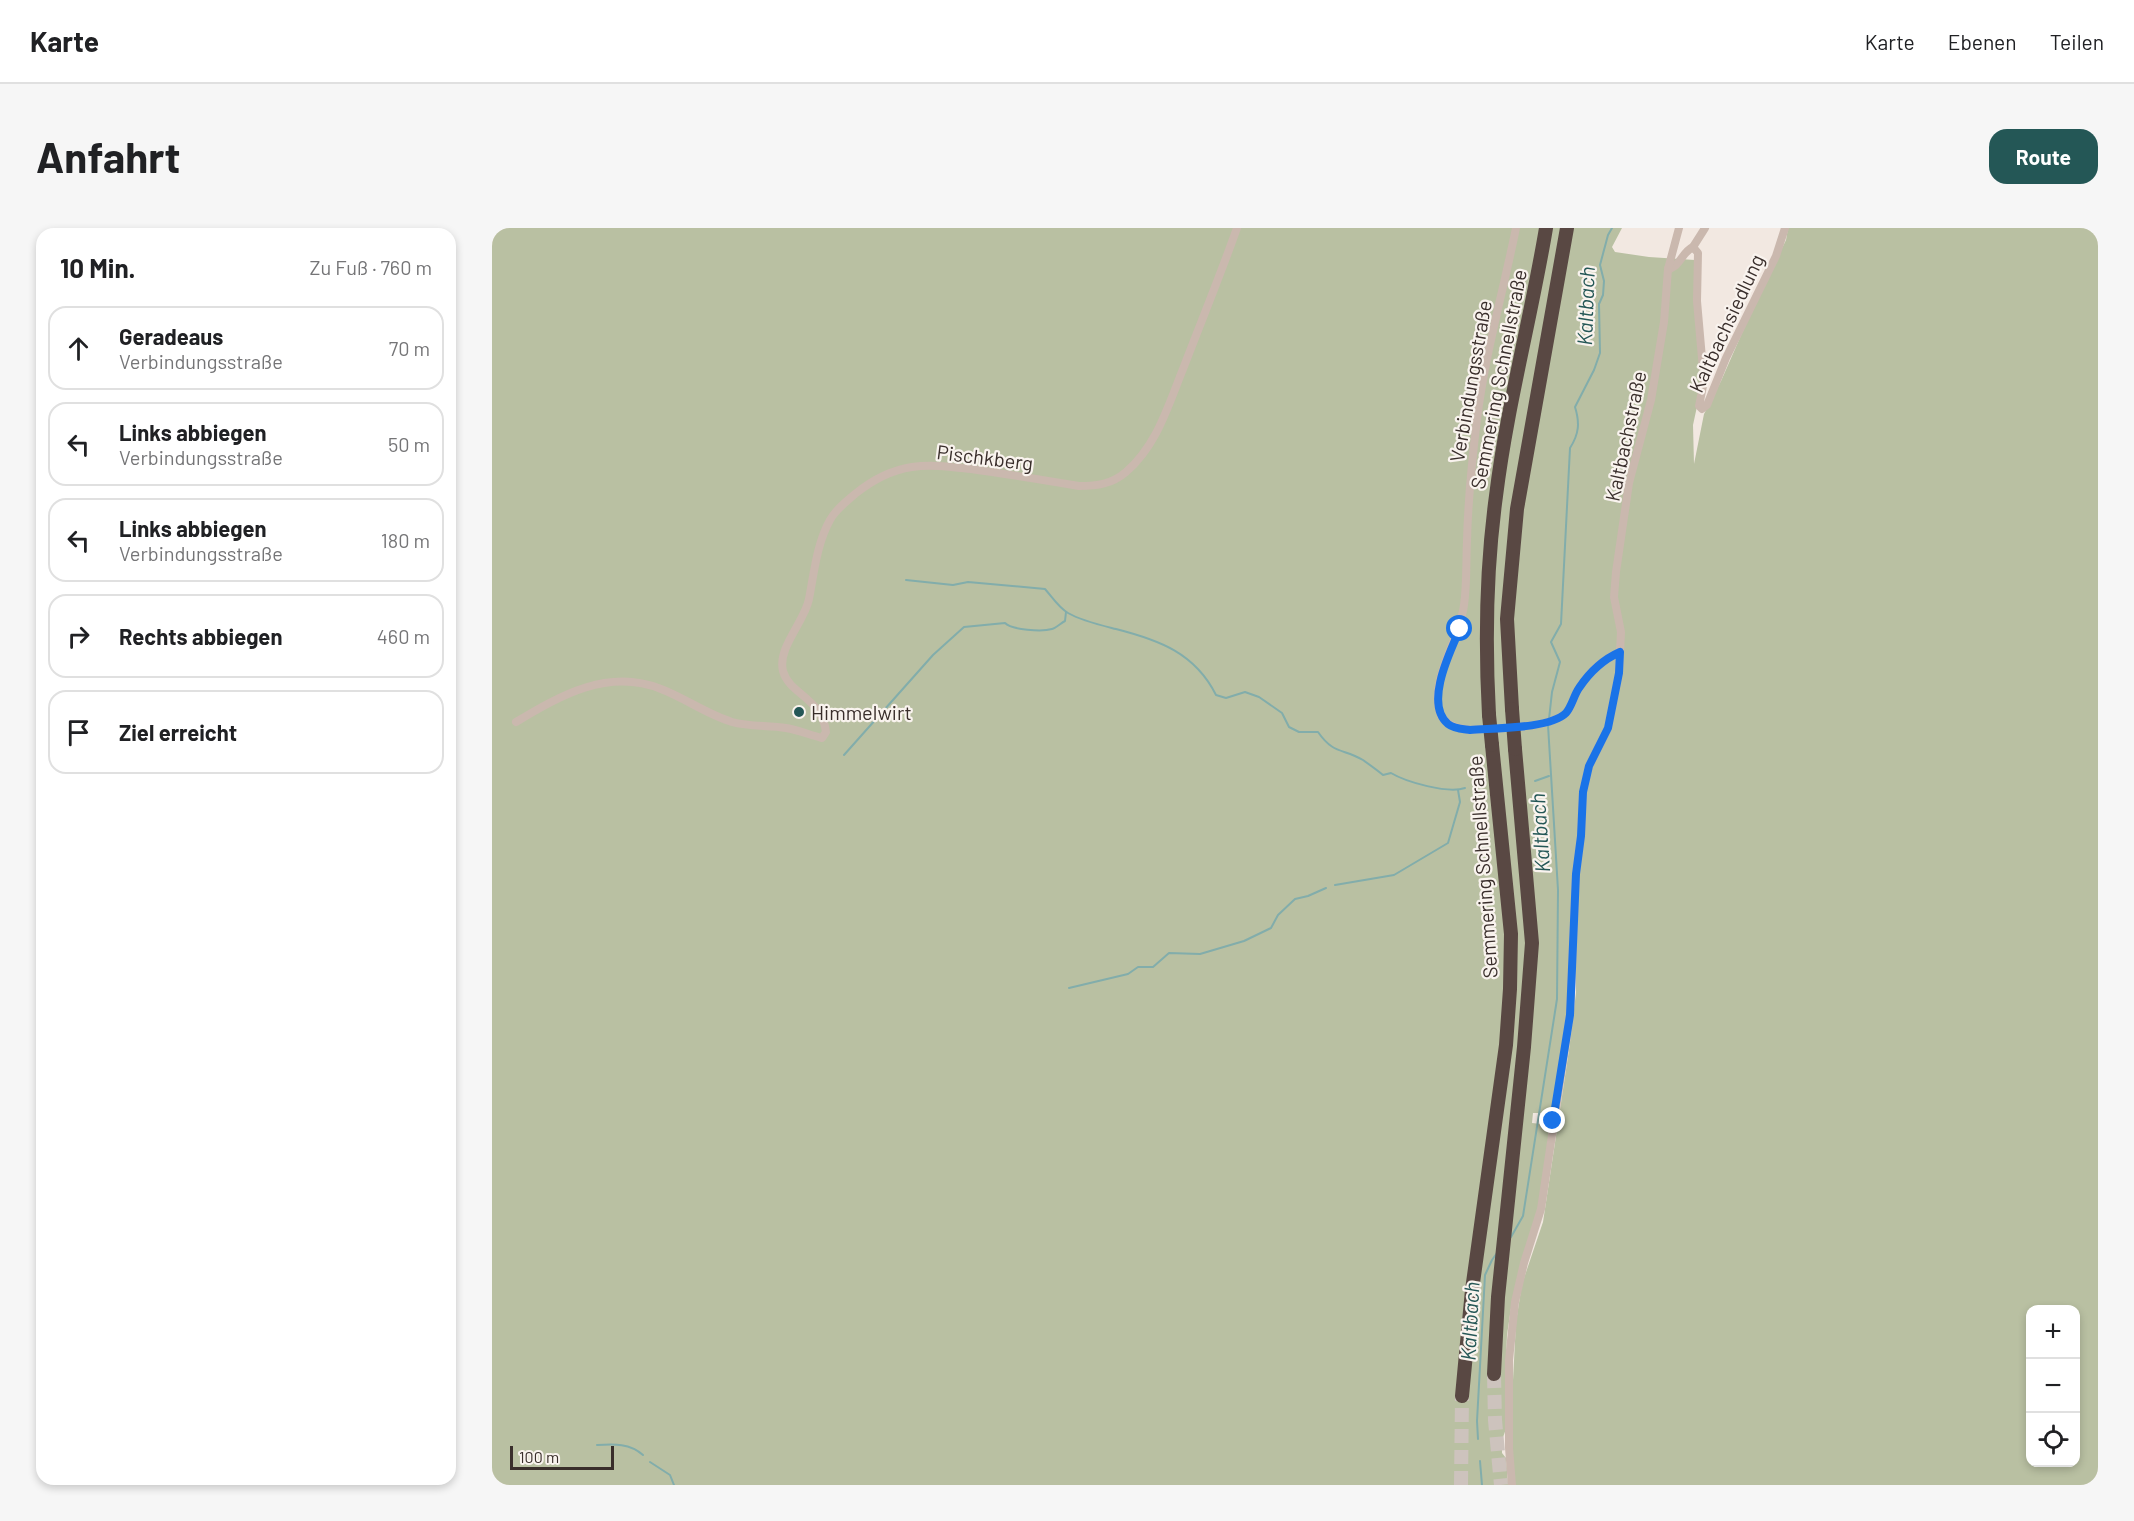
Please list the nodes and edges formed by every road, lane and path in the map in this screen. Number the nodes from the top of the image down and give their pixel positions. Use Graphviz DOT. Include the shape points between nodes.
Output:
graph roads {
  1 [pos="1238,228"];
  2 [pos="1516,228"];
  3 [pos="1546,228"];
  4 [pos="1567,228"];
  5 [pos="1679,228"];
  6 [pos="1705,228"];
  7 [pos="1785,228"];
  8 [pos="1693,247"];
  9 [pos="1668,269"];
  10 [pos="1620,652"];
  11 [pos="516,722"];
  12 [pos="1494,1374"];
  13 [pos="1462,1396"];
  14 [pos="1512,1485"];
  1 -- 11 [label="street, Pischkberg" via="1161,426 1125,473 1097,486 1079,486 941,465 911,467 870,482 830,519 819,550 808,607 792,635 783,664 791,685 811,701 825,721 822,738 787,728 733,723 636,680 601,683 554,699"];
  2 -- 10 [label="street, Verbindungsstraße" via="1477,418 1468,499 1465,603 1440,683 1438,702 1443,719 1459,729 1470,730 1539,725 1555,720 1566,712 1579,687 1595,669"];
  3 -- 13 [label="highway, Semmering Schnellstraße, bridge" via="1496,495 1488,576 1489,715 1511,934 1510,989"];
  4 -- 12 [label="highway, Semmering Schnellstraße, bridge" via="1517,509 1507,619 1532,943"];
  5 -- 9 [label="street, Kaltbachstraße"];
  6 -- 8 [label="street"];
  7 -- 8 [label="street, Kaltbachsiedlung" via="1776,256 1707,405 1701,409 1704,381 1697,302 1698,254"];
  8 -- 9 [label="street" via="1675,267"];
  9 -- 10 [label="street, Kaltbachstraße" via="1652,400 1629,483 1616,572 1614,597"];
  10 -- 14 [label="street, Kaltbachstraße" via="1608,728 1589,766 1583,792 1570,1015 1541,1209 1515,1302 1509,1360"];
}
